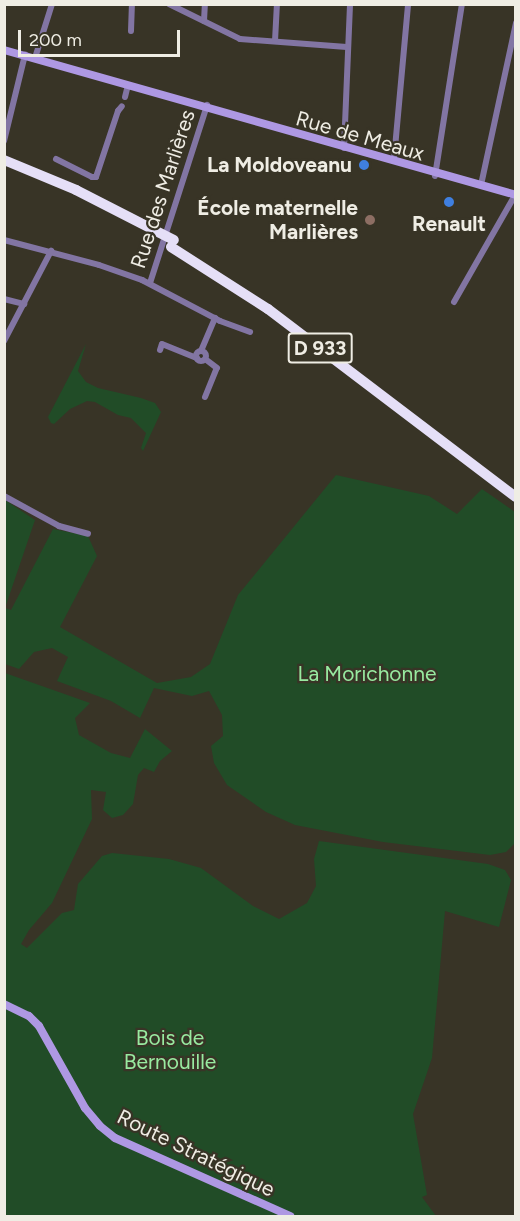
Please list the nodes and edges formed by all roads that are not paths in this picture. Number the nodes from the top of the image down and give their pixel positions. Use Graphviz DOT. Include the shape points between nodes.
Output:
graph roads {
  1 [pos="52,4"];
  2 [pos="132,4"];
  3 [pos="169,4"];
  4 [pos="205,4"];
  5 [pos="277,4"];
  6 [pos="350,4"];
  7 [pos="408,4"];
  8 [pos="462,4"];
  9 [pos="204,21"];
  10 [pos="516,23"];
  11 [pos="131,31"];
  12 [pos="275,41"];
  13 [pos="347,47"];
  14 [pos="4,50"];
  15 [pos="25,55"];
  16 [pos="35,58"];
  17 [pos="128,85"];
  18 [pos="125,97"];
  19 [pos="122,106"];
  20 [pos="207,108"];
  21 [pos="7,121"];
  22 [pos="308,137"];
  23 [pos="4,141"];
  24 [pos="344,148"];
  25 [pos="56,159"];
  26 [pos="394,159"];
  27 [pos="4,160"];
  28 [pos="4,168"];
  29 [pos="435,174"];
  30 [pos="481,185"];
  31 [pos="515,197"];
  32 [pos="155,234"];
  33 [pos="4,240"];
  34 [pos="172,244"];
  35 [pos="51,251"];
  36 [pos="150,283"];
  37 [pos="4,299"];
  38 [pos="454,302"];
  39 [pos="24,304"];
  40 [pos="214,318"];
  41 [pos="250,332"];
  42 [pos="4,341"];
  43 [pos="160,350"];
  44 [pos="201,351"];
  45 [pos="197,358"];
  46 [pos="205,359"];
  47 [pos="205,397"];
  48 [pos="516,488"];
  49 [pos="4,496"];
  50 [pos="516,497"];
  51 [pos="88,534"];
  52 [pos="4,1004"];
  53 [pos="290,1216"];
  1 -- 16 [label="street"];
  2 -- 11 [label="street"];
  3 -- 9 [label="street"];
  4 -- 9 [label="street"];
  5 -- 12 [label="street"];
  6 -- 13 [label="street"];
  7 -- 26 [label="street"];
  8 -- 29 [label="street"];
  9 -- 12 [label="street" via="240,39"];
  10 -- 30 [label="street"];
  12 -- 13 [label="street"];
  13 -- 24 [label="street"];
  14 -- 15 [label="main road, Rue de Meaux"];
  15 -- 16 [label="main road, Rue de Meaux"];
  15 -- 21 [label="street"];
  16 -- 17 [label="main road, Rue de Meaux"];
  17 -- 18 [label="street"];
  17 -- 20 [label="main road, Rue de Meaux"];
  19 -- 25 [label="street" via="96,177"];
  20 -- 22 [label="main road, Rue de Meaux"];
  20 -- 36 [label="street, Rue des Marlières"];
  21 -- 23 [label="street"];
  22 -- 24 [label="main road, Rue de Meaux"];
  22 -- 24 [label="main road, Rue de Meaux"];
  24 -- 26 [label="main road, Rue de Meaux"];
  24 -- 29 [label="main road, Rue de Meaux"];
  26 -- 29 [label="main road, Rue de Meaux"];
  27 -- 32 [label="highway, D 933" via="76,190"];
  28 -- 32 [label="highway, D 933"];
  29 -- 30 [label="main road, Rue de Meaux"];
  29 -- 31 [label="main road, Rue de Meaux"];
  30 -- 31 [label="main road, Rue de Meaux"];
  31 -- 38 [label="street"];
  32 -- 34 [label="highway, D 933"];
  33 -- 35 [label="street"];
  34 -- 48 [label="highway, D 933" via="276,306"];
  34 -- 50 [label="highway, D 933" via="279,317"];
  35 -- 36 [label="street"];
  35 -- 39 [label="street"];
  36 -- 40 [label="street"];
  37 -- 39 [label="street"];
  39 -- 42 [label="street"];
  40 -- 41 [label="street"];
  40 -- 44 [label="street"];
  43 -- 45 [label="street" via="162,344"];
  44 -- 45 [label="street"];
  44 -- 46 [label="street"];
  45 -- 46 [label="street"];
  46 -- 47 [label="street" via="217,368"];
  49 -- 51 [label="street" via="59,526"];
  52 -- 53 [label="main road, Route Stratégique" via="29,1016 39,1026 85,1108 115,1138"];
}
